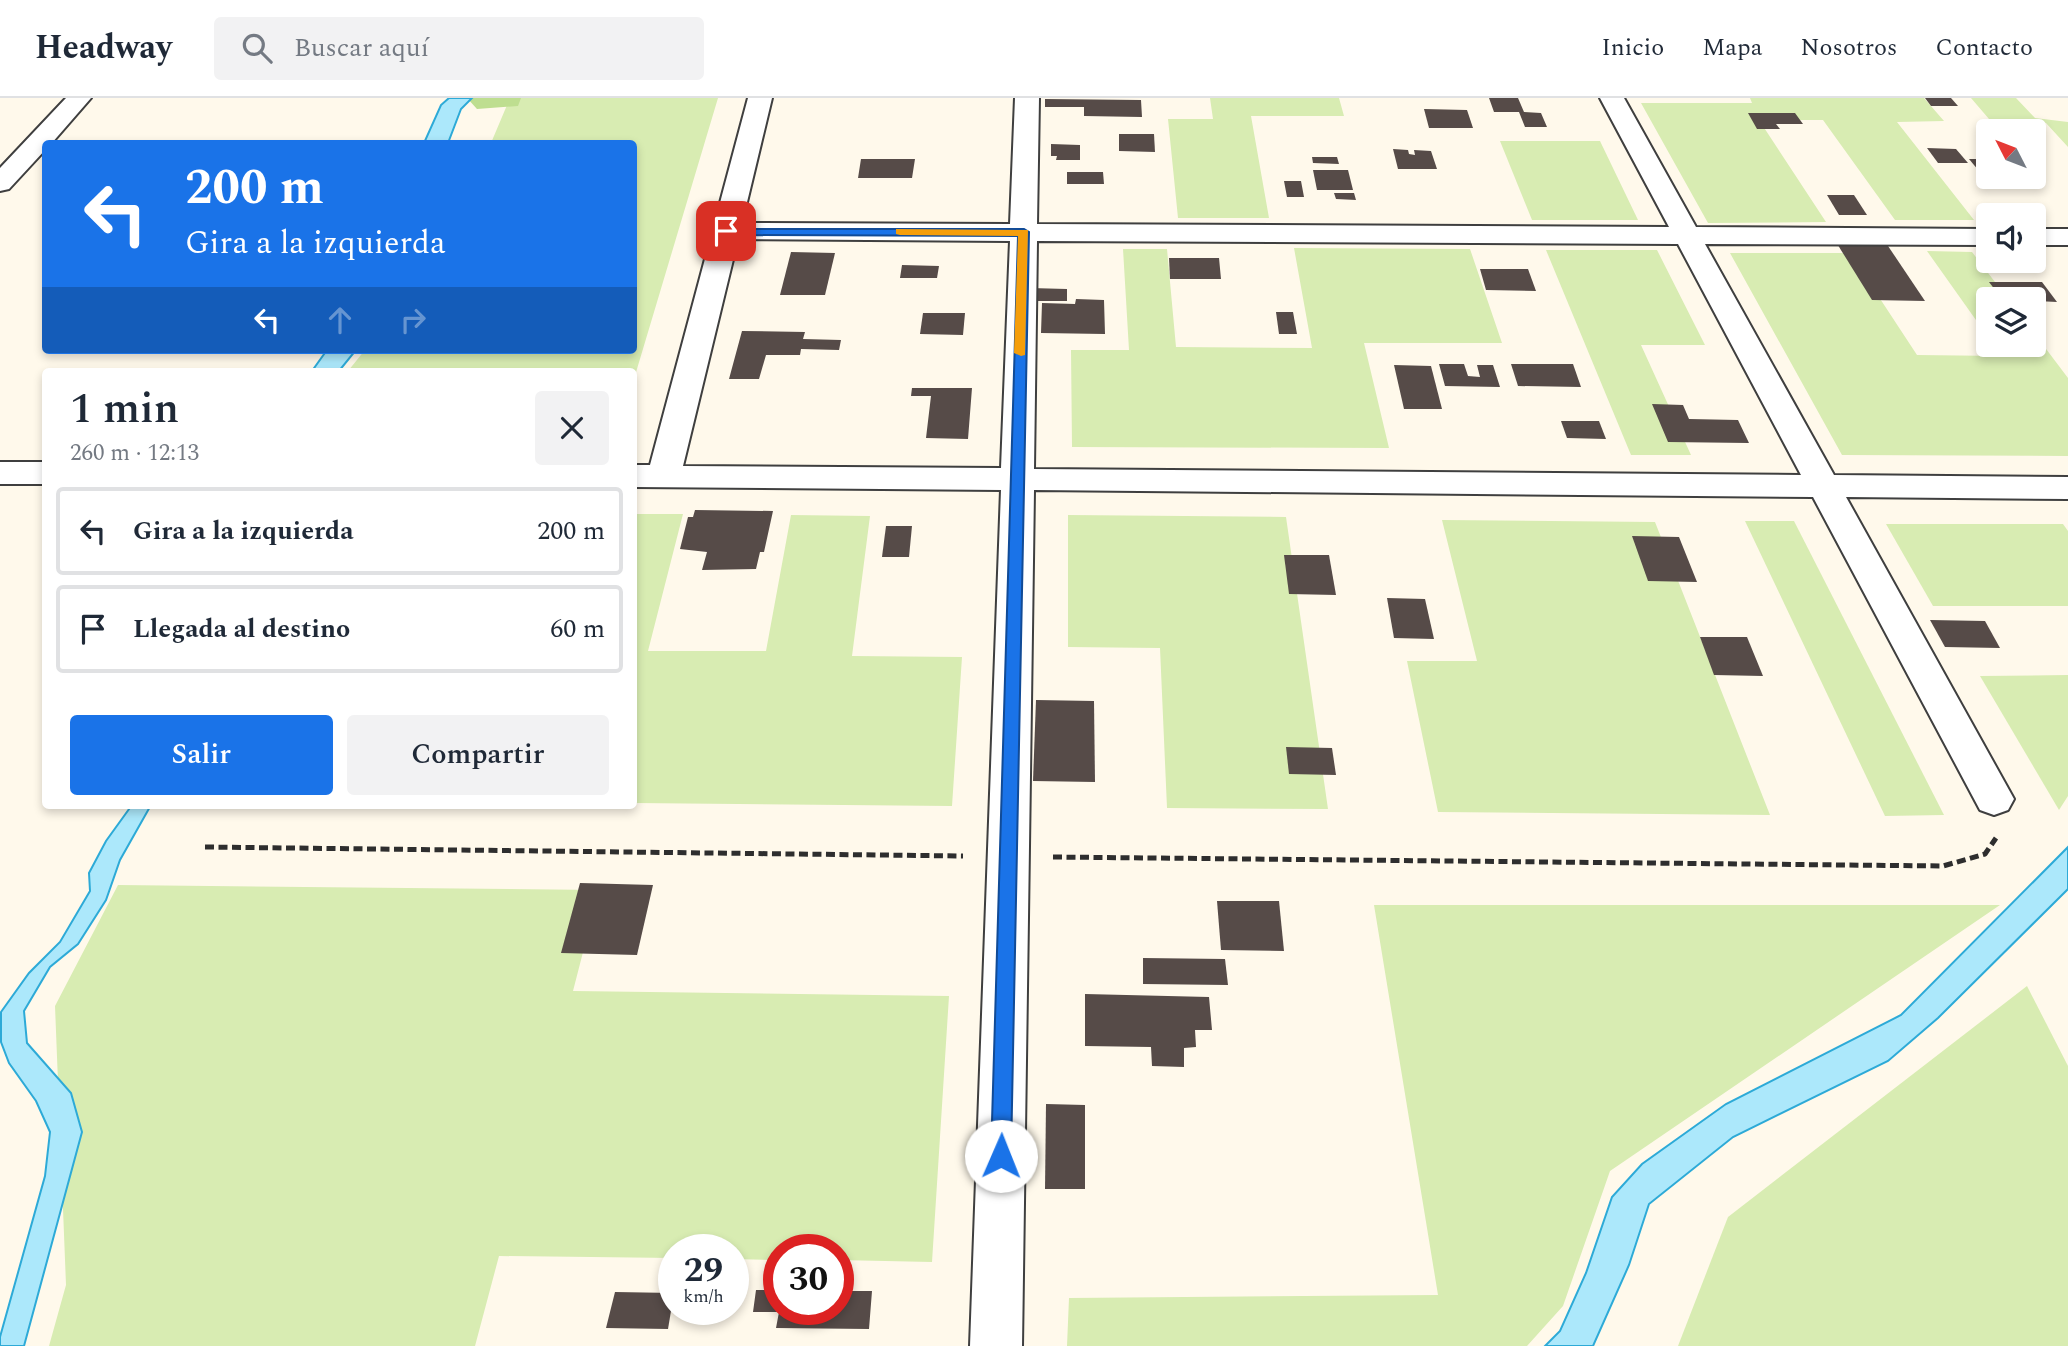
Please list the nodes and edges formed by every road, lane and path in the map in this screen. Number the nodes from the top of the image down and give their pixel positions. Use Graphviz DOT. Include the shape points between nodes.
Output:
graph roads {
  1 [pos="79,98"];
  2 [pos="760,98"];
  3 [pos="1027,98"];
  4 [pos="1612,98"];
  5 [pos="0,183"];
  6 [pos="726,231"];
  7 [pos="1024,232"];
  8 [pos="1688,236"];
  9 [pos="1976,237"];
  10 [pos="2046,237"];
  11 [pos="2068,237"];
  12 [pos="42,473"];
  13 [pos="0,474"];
  14 [pos="649,476"];
  15 [pos="1017,480"];
  16 [pos="1824,486"];
  17 [pos="2068,488"];
  18 [pos="1994,799"];
  19 [pos="205,847"];
  20 [pos="1008,856"];
  21 [pos="996,1346"];
  1 -- 5 [label="street"];
  2 -- 6 [label="street"];
  3 -- 7 [label="street"];
  4 -- 8 [label="street"];
  6 -- 7 [label="street"];
  6 -- 14 [label="street"];
  7 -- 8 [label="street"];
  7 -- 15 [label="street"];
  8 -- 9 [label="street"];
  8 -- 16 [label="street"];
  10 -- 11 [label="street"];
  12 -- 13 [label="street"];
  14 -- 15 [label="street"];
  15 -- 16 [label="street"];
  15 -- 20 [label="street"];
  16 -- 17 [label="street"];
  16 -- 18 [label="street"];
  18 -- 20 [label="path" via="1997,835 1984,854 1943,866"];
  19 -- 20 [label="path"];
  20 -- 21 [label="street"];
}
